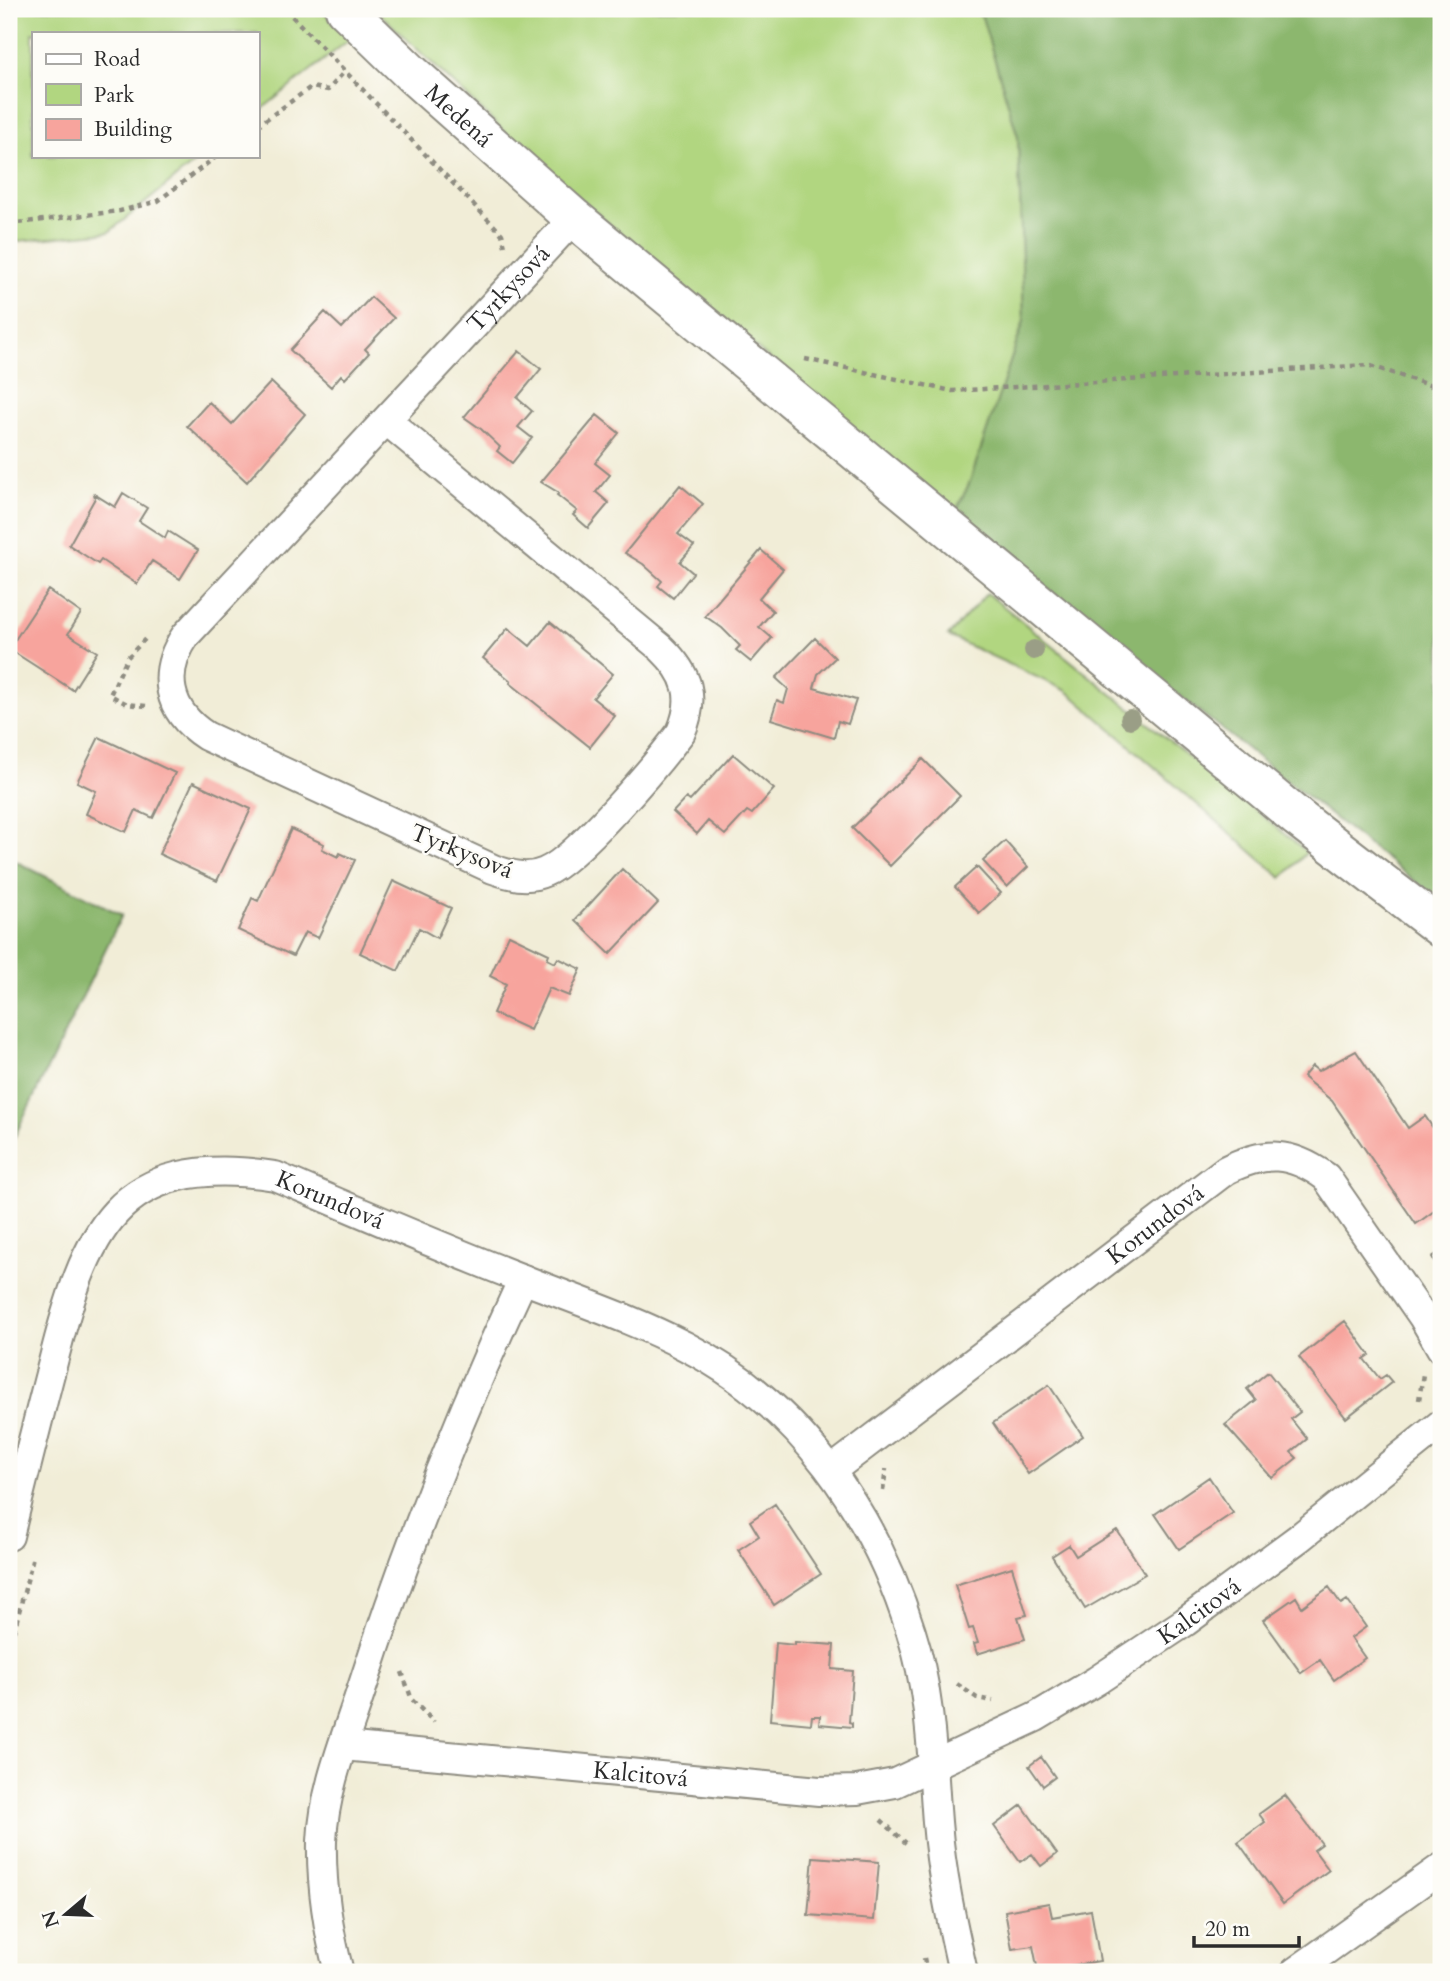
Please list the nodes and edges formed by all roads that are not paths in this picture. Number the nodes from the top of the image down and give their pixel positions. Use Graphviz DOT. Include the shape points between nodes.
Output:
graph roads {
  1 [pos="345,9"];
  2 [pos="574,218"];
  3 [pos="387,421"];
  4 [pos="1441,928"];
  5 [pos="523,1279"];
  6 [pos="1432,1358"];
  7 [pos="1441,1424"];
  8 [pos="832,1470"];
  9 [pos="9,1536"];
  10 [pos="343,1746"];
  11 [pos="935,1767"];
  12 [pos="1441,1868"];
  13 [pos="1304,1970"];
  14 [pos="339,1972"];
  15 [pos="963,1972"];
  1 -- 2 [label="street, Medená"];
  2 -- 3 [label="street, Tyrkysová"];
  2 -- 4 [label="street, Medená" via="1298,818"];
  3 -- 3 [label="street, Tyrkysová" via="186,635 169,669 178,709 188,725 206,736 493,869 529,877 559,865 681,732 691,695 686,677 677,663"];
  5 -- 8 [label="street, Korundová" via="688,1347 744,1384 785,1419"];
  5 -- 9 [label="street, Korundová" via="275,1176 232,1169 185,1173 138,1193 105,1223 83,1259"];
  5 -- 10 [label="street" via="430,1495"];
  6 -- 8 [label="street, Korundová" via="1326,1177 1306,1163 1278,1155 1250,1158 1215,1178"];
  7 -- 11 [label="street, Kalcitová" via="1185,1622 1036,1717"];
  8 -- 11 [label="street, Korundová" via="861,1514 912,1633 930,1716"];
  10 -- 11 [label="street, Kalcitová" via="819,1791 895,1783"];
  10 -- 14 [label="street" via="328,1795 322,1840 324,1894"];
  11 -- 15 [label="street" via="937,1824"];
  12 -- 13 [label="street"];
}
